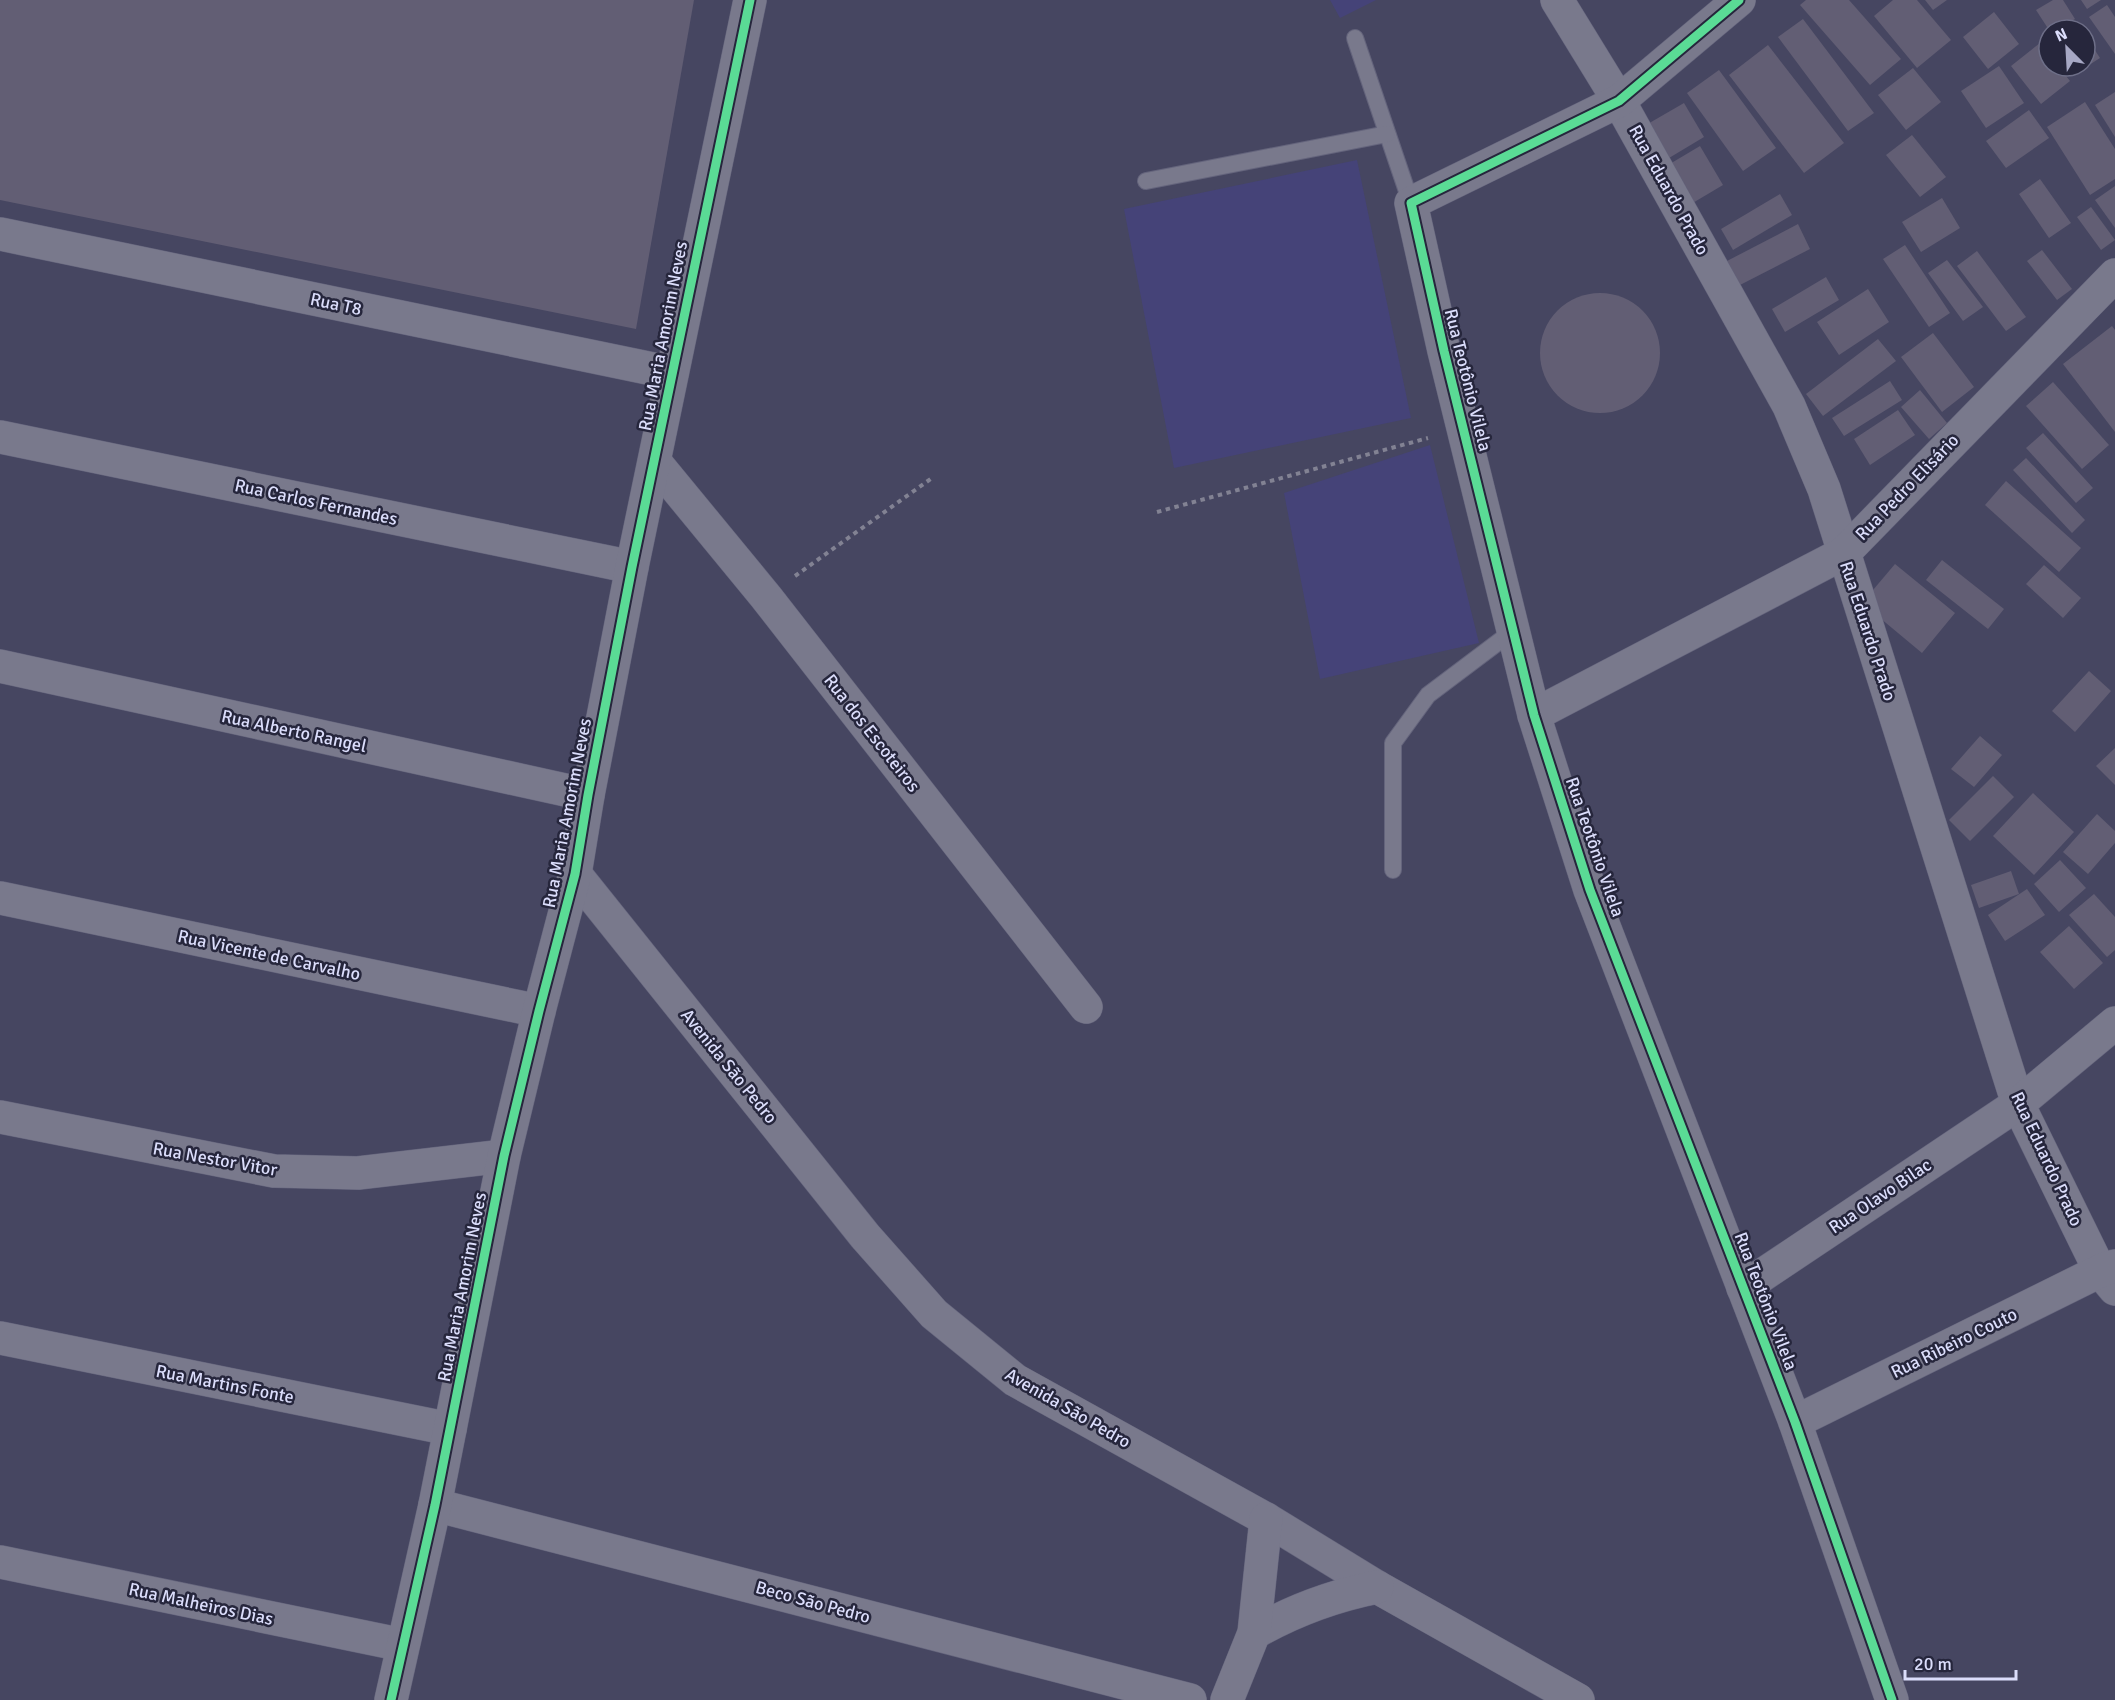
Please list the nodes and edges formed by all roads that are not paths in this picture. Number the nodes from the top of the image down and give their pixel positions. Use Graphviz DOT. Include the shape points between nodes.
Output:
graph roads {
  1 [pos="750,0"];
  2 [pos="1557,0"];
  3 [pos="1739,0"];
  4 [pos="1355,38"];
  5 [pos="1619,101"];
  6 [pos="1387,134"];
  7 [pos="1146,181"];
  8 [pos="1411,203"];
  9 [pos="0,234"];
  10 [pos="2114,279"];
  11 [pos="672,373"];
  12 [pos="0,437"];
  13 [pos="655,462"];
  14 [pos="1844,553"];
  15 [pos="632,567"];
  16 [pos="1513,631"];
  17 [pos="0,666"];
  18 [pos="1534,715"];
  19 [pos="588,795"];
  20 [pos="1393,870"];
  21 [pos="575,874"];
  22 [pos="0,898"];
  23 [pos="1086,1007"];
  24 [pos="539,1011"];
  25 [pos="2115,1023"];
  26 [pos="2018,1104"];
  27 [pos="0,1118"];
  28 [pos="504,1156"];
  29 [pos="2110,1275"];
  30 [pos="1743,1288"];
  31 [pos="0,1338"];
  32 [pos="1795,1422"];
  33 [pos="450,1430"];
  34 [pos="435,1505"];
  35 [pos="1266,1520"];
  36 [pos="0,1562"];
  37 [pos="1377,1587"];
  38 [pos="1254,1633"];
  39 [pos="403,1645"];
  40 [pos="391,1700"];
  41 [pos="1190,1700"];
  42 [pos="1227,1700"];
  43 [pos="1578,1700"];
  44 [pos="1892,1700"];
  1 -- 11 [label="street, Rua Maria Amorim Neves"];
  2 -- 5 [label="street, Rua Eduardo Prado"];
  3 -- 5 [label="street"];
  4 -- 6 [label="lane"];
  5 -- 8 [label="street"];
  5 -- 14 [label="street, Rua Eduardo Prado" via="1789,406 1824,489"];
  6 -- 7 [label="lane"];
  6 -- 8 [label="lane"];
  8 -- 16 [label="street, Rua Teotônio Vilela"];
  9 -- 11 [label="street, Rua T8"];
  10 -- 14 [label="street, Rua Pedro Elisário"];
  11 -- 13 [label="street, Rua Maria Amorim Neves"];
  12 -- 15 [label="street, Rua Carlos Fernandes"];
  13 -- 15 [label="street, Rua Maria Amorim Neves"];
  13 -- 23 [label="street, Rua dos Escoteiros" via="766,597"];
  14 -- 18 [label="street, Rua Pedro Elisário"];
  14 -- 26 [label="street, Rua Eduardo Prado"];
  15 -- 19 [label="street, Rua Maria Amorim Neves"];
  16 -- 18 [label="street, Rua Teotônio Vilela"];
  16 -- 20 [label="lane" via="1428,695 1392,743"];
  17 -- 19 [label="street, Rua Alberto Rangel"];
  18 -- 30 [label="street, Rua Teotônio Vilela" via="1590,890"];
  19 -- 21 [label="street, Rua Maria Amorim Neves"];
  21 -- 24 [label="street, Rua Maria Amorim Neves"];
  21 -- 35 [label="street, Avenida São Pedro" via="865,1236 934,1314 1015,1380"];
  22 -- 24 [label="street, Rua Vicente de Carvalho"];
  24 -- 28 [label="street, Rua Maria Amorim Neves"];
  25 -- 26 [label="street, Rua Olavo Bilac"];
  26 -- 29 [label="street, Rua Eduardo Prado"];
  26 -- 30 [label="street, Rua Olavo Bilac"];
  27 -- 28 [label="street, Rua Nestor Vitor" via="274,1172 358,1173"];
  28 -- 33 [label="street, Rua Maria Amorim Neves"];
  29 -- 32 [label="street, Rua Ribeiro Couto"];
  30 -- 32 [label="street, Rua Teotônio Vilela"];
  31 -- 33 [label="street, Rua Martins Fonte"];
  32 -- 44 [label="street, Rua Teotônio Vilela"];
  33 -- 34 [label="street, Rua Maria Amorim Neves"];
  34 -- 39 [label="street, Rua Maria Amorim Neves"];
  34 -- 41 [label="street, Beco São Pedro"];
  35 -- 37 [label="street, Avenida São Pedro"];
  35 -- 38 [label="street"];
  36 -- 39 [label="street, Rua Malheiros Dias"];
  37 -- 38 [label="street" via="1311,1604"];
  37 -- 43 [label="street, Avenida São Pedro"];
  38 -- 42 [label="street"];
  39 -- 40 [label="street, Rua Maria Amorim Neves"];
}
